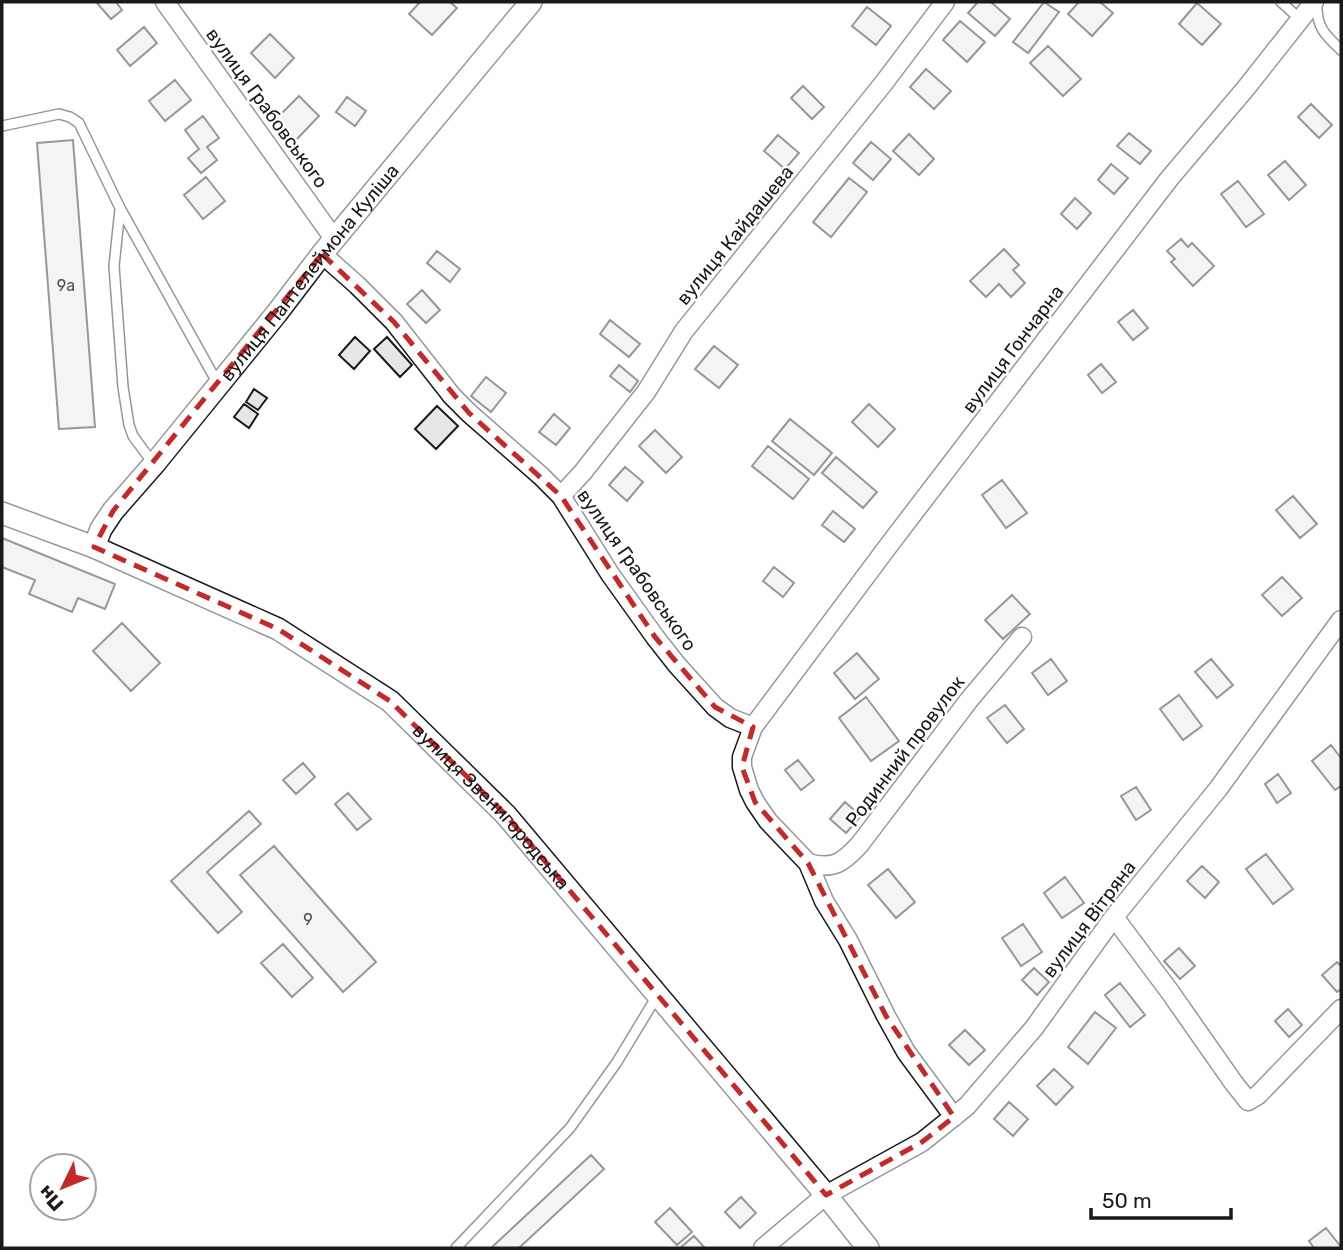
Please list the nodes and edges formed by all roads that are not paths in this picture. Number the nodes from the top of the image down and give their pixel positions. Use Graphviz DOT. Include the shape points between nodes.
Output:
graph roads {
  1 [pos="165,2"];
  2 [pos="531,2"];
  3 [pos="945,2"];
  4 [pos="1281,2"];
  5 [pos="1315,2"];
  6 [pos="1300,19"];
  7 [pos="1341,50"];
  8 [pos="2,125"];
  9 [pos="120,208"];
  10 [pos="329,247"];
  11 [pos="219,385"];
  12 [pos="155,463"];
  13 [pos="561,496"];
  14 [pos="2,513"];
  15 [pos="94,547"];
  16 [pos="1341,620"];
  17 [pos="1022,636"];
  18 [pos="753,727"];
  19 [pos="808,863"];
  20 [pos="1114,917"];
  21 [pos="658,995"];
  22 [pos="1341,1009"];
  23 [pos="954,1117"];
  24 [pos="826,1195"];
  25 [pos="456,1248"];
  26 [pos="764,1248"];
  27 [pos="868,1248"];
  1 -- 10 [label="street, вулиця Грабовського"];
  2 -- 10 [label="street, вулиця Пантелеймона Куліша"];
  3 -- 13 [label="street, вулиця Кайдашева" via="691,322 646,392"];
  4 -- 6 [label="lane"];
  5 -- 6 [label="street, вулиця Гончарна"];
  5 -- 7 [label="lane" via="1317,20"];
  6 -- 18 [label="street, вулиця Гончарна" via="1169,179"];
  8 -- 9 [label="lane" via="59,114 79,122"];
  9 -- 11 [label="lane"];
  9 -- 12 [label="lane" via="114,266 123,387 133,436"];
  10 -- 11 [label="street, вулиця Пантелеймона Куліша"];
  10 -- 13 [label="street, вулиця Грабовського" via="452,396"];
  11 -- 12 [label="street, вулиця Пантелеймона Куліша"];
  12 -- 15 [label="street, вулиця Пантелеймона Куліша" via="113,511"];
  13 -- 18 [label="street, вулиця Грабовського" via="610,574 677,665 715,707"];
  14 -- 15 [label="street, вулиця Звенигородська"];
  15 -- 21 [label="street, вулиця Звенигородська" via="278,629 390,701 506,816"];
  16 -- 20 [label="street, вулиця Вітряна" via="1218,789"];
  17 -- 19 [label="street, Родинний провулок" via="853,852 823,867"];
  18 -- 19 [label="street" via="742,757 749,790 768,821"];
  19 -- 23 [label="street" via="906,1052"];
  20 -- 22 [label="street" via="1248,1101"];
  20 -- 23 [label="street, вулиця Вітряна" via="1034,1028"];
  21 -- 24 [label="street, вулиця Звенигородська"];
  21 -- 25 [label="lane" via="570,1128"];
  23 -- 24 [label="street, вулиця Вітряна" via="922,1142"];
  24 -- 26 [label="street, вулиця Вітряна"];
  24 -- 27 [label="street, вулиця Звенигородська"];
}
